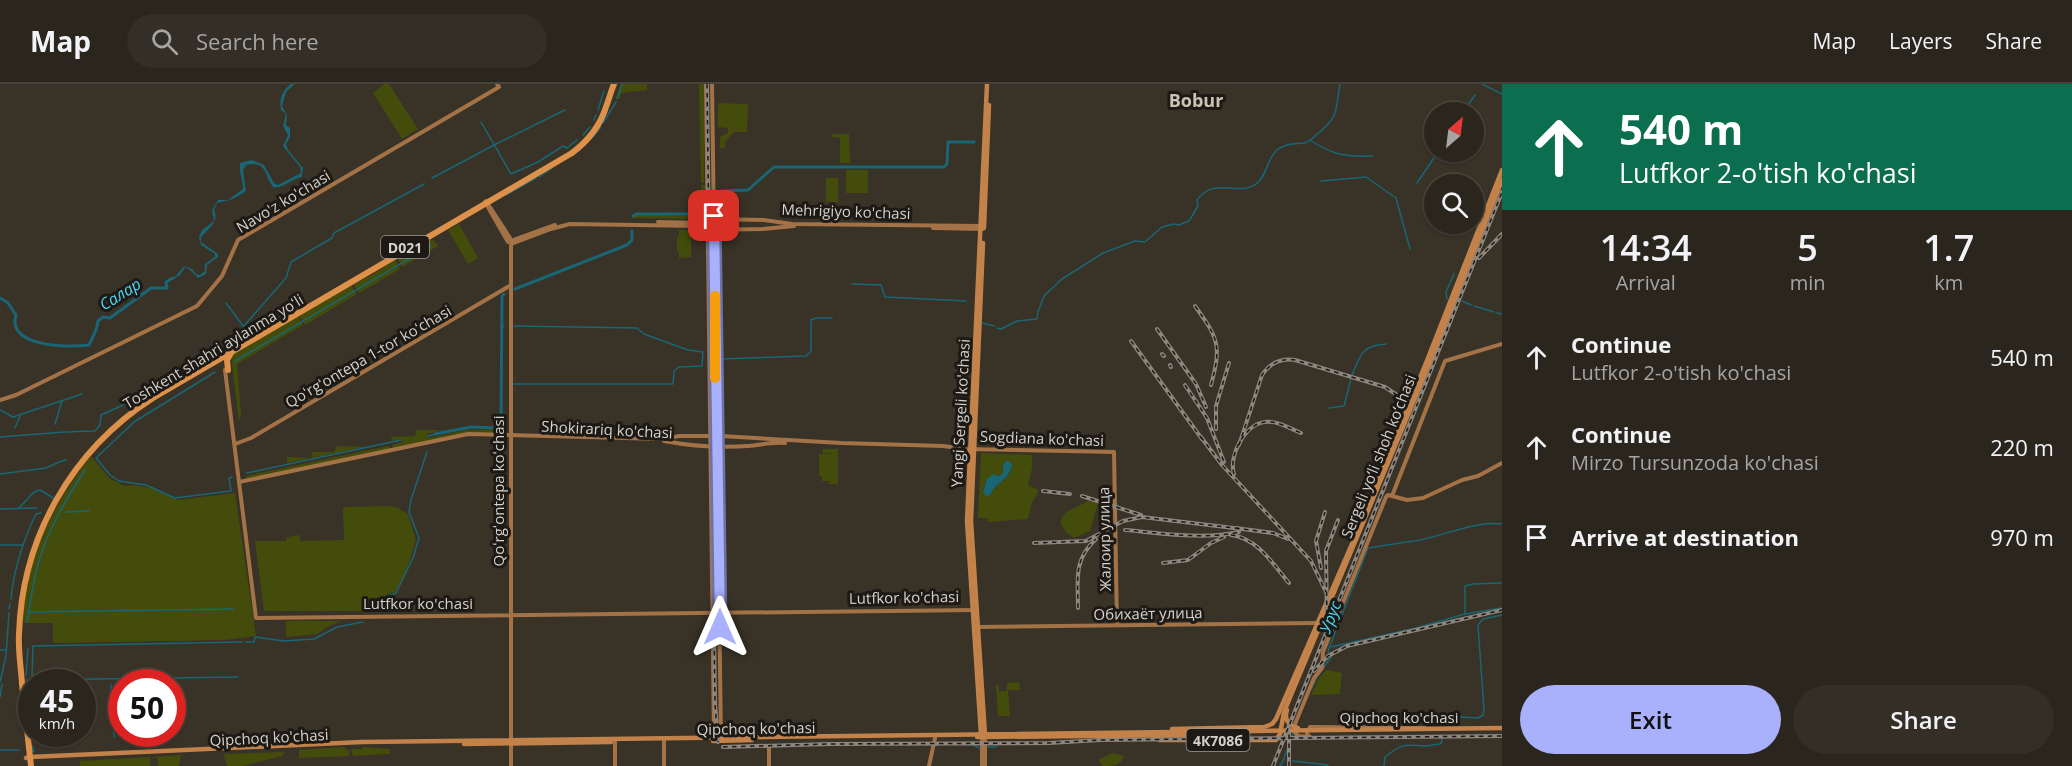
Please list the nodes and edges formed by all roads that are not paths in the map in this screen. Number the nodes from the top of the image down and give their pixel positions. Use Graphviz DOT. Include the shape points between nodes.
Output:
graph roads {
  1 [pos="497,84"];
  2 [pos="706,84"];
  3 [pos="712,84"];
  4 [pos="989,84"];
  5 [pos="611,86"];
  6 [pos="706,101"];
  7 [pos="712,101"];
  8 [pos="552,163"];
  9 [pos="1502,170"];
  10 [pos="1502,180"];
  11 [pos="707,198"];
  12 [pos="714,198"];
  13 [pos="486,202"];
  14 [pos="714,219"];
  15 [pos="707,220"];
  16 [pos="840,225"];
  17 [pos="982,227"];
  18 [pos="707,229"];
  19 [pos="715,230"];
  20 [pos="510,243"];
  21 [pos="369,270"];
  22 [pos="510,285"];
  23 [pos="709,309"];
  24 [pos="715,309"];
  25 [pos="1502,344"];
  26 [pos="234,351"];
  27 [pos="211,363"];
  28 [pos="227,370"];
  29 [pos="182,379"];
  30 [pos="710,389"];
  31 [pos="716,390"];
  32 [pos="0,400"];
  33 [pos="509,435"];
  34 [pos="710,436"];
  35 [pos="717,436"];
  36 [pos="236,444"];
  37 [pos="841,444"];
  38 [pos="710,446"];
  39 [pos="717,446"];
  40 [pos="971,450"];
  41 [pos="1114,452"];
  42 [pos="1502,463"];
  43 [pos="241,482"];
  44 [pos="1392,496"];
  45 [pos="711,513"];
  46 [pos="718,513"];
  47 [pos="712,598"];
  48 [pos="719,598"];
  49 [pos="974,610"];
  50 [pos="712,613"];
  51 [pos="720,613"];
  52 [pos="510,615"];
  53 [pos="1319,624"];
  54 [pos="1117,625"];
  55 [pos="712,627"];
  56 [pos="720,627"];
  57 [pos="976,627"];
  58 [pos="1314,641"];
  59 [pos="713,665"];
  60 [pos="720,665"];
  61 [pos="1271,725"];
  62 [pos="1243,728"];
  63 [pos="1257,728"];
  64 [pos="1435,729"];
  65 [pos="1322,730"];
  66 [pos="1454,730"];
  67 [pos="1502,730"];
  68 [pos="1307,731"];
  69 [pos="1373,731"];
  70 [pos="1140,732"];
  71 [pos="1189,734"];
  72 [pos="1023,735"];
  73 [pos="1153,735"];
  74 [pos="941,736"];
  75 [pos="983,736"];
  76 [pos="1304,737"];
  77 [pos="849,738"];
  78 [pos="935,738"];
  79 [pos="714,739"];
  80 [pos="721,739"];
  81 [pos="666,740"];
  82 [pos="1244,740"];
  83 [pos="1259,740"];
  84 [pos="510,741"];
  85 [pos="574,741"];
  86 [pos="615,742"];
  87 [pos="769,748"];
  88 [pos="29,761"];
  89 [pos="511,766"];
  90 [pos="615,766"];
  91 [pos="664,766"];
  92 [pos="769,766"];
  93 [pos="929,766"];
  94 [pos="984,766"];
  1 -- 32 [label="main road, Navo'z ko'chasi" via="499,87 466,107 238,240 222,276 197,306"];
  2 -- 6 [label="main road"];
  3 -- 7 [label="main road"];
  4 -- 17 [label="main road, Yangi Sergeli ko'chasi"];
  5 -- 8 [label="highway, Toshkent shahri aylanma yoʻli / D021" via="590,131"];
  5 -- 8 [label="highway, Toshkent shahri aylanma yoʻli / D021" via="612,104 585,142"];
  6 -- 7 [label="main road"];
  6 -- 11 [label="main road"];
  7 -- 12 [label="main road"];
  8 -- 13 [label="highway, Toshkent shahri aylanma yoʻli / D021"];
  9 -- 53 [label="main road, Sergeli yo‘li shoh ko‘chasi"];
  10 -- 53 [label="main road, Sergeli yo‘li shoh ko‘chasi"];
  11 -- 12 [label="main road"];
  11 -- 15 [label="main road"];
  12 -- 14 [label="main road"];
  13 -- 20 [label="main road"];
  13 -- 21 [label="highway, Toshkent shahri aylanma yoʻli / D021"];
  14 -- 15 [label="main road, Mehrigiyo ko'chasi"];
  14 -- 16 [label="main road, Mehrigiyo ko'chasi"];
  14 -- 19 [label="main road"];
  15 -- 18 [label="main road"];
  15 -- 20 [label="main road, Mehrigiyo ko'chasi" via="569,222"];
  16 -- 17 [label="main road, Mehrigiyo ko'chasi"];
  16 -- 19 [label="main road, Mehrigiyo ko'chasi"];
  17 -- 40 [label="main road, Yangi Sergeli ko'chasi"];
  18 -- 19 [label="main road, Mehrigiyo ko'chasi"];
  18 -- 20 [label="main road, Mehrigiyo ko'chasi" via="574,224"];
  18 -- 23 [label="main road"];
  19 -- 24 [label="main road"];
  20 -- 22 [label="main road, Qoʻrgʻontepa koʻchasi"];
  21 -- 26 [label="highway, Toshkent shahri aylanma yoʻli / D021"];
  21 -- 29 [label="highway, Toshkent shahri aylanma yoʻli / D021"];
  22 -- 33 [label="main road, Qoʻrgʻontepa koʻchasi"];
  22 -- 36 [label="main road, Qoʻrgʻontepa 1-tor koʻchasi"];
  23 -- 24 [label="main road"];
  23 -- 30 [label="main road"];
  24 -- 31 [label="main road"];
  25 -- 44 [label="main road" via="1446,360"];
  26 -- 27 [label="highway, Toshkent shahri aylanma yoʻli / D021"];
  26 -- 28 [label="highway" via="227,358"];
  27 -- 28 [label="highway" via="221,363"];
  27 -- 29 [label="highway, Toshkent shahri aylanma yoʻli / D021"];
  28 -- 36 [label="main road"];
  29 -- 88 [label="highway, Toshkent shahri aylanma yoʻli / D021" via="110,431 55,498 36,537 19,595 16,628"];
  30 -- 31 [label="main road"];
  30 -- 34 [label="main road"];
  31 -- 35 [label="main road"];
  33 -- 34 [label="main road, Shokirariq ko'chasi" via="662,439"];
  33 -- 38 [label="main road, Shokirariq ko'chasi" via="662,440"];
  33 -- 43 [label="main road, Shokirariq ko'chasi" via="463,435"];
  33 -- 52 [label="main road, Qoʻrgʻontepa koʻchasi"];
  34 -- 35 [label="main road, Shokirariq ko'chasi"];
  34 -- 38 [label="main road"];
  35 -- 37 [label="main road, Shokirariq ko'chasi"];
  35 -- 39 [label="main road"];
  36 -- 43 [label="main road"];
  37 -- 39 [label="main road, Shokirariq ko'chasi" via="775,442"];
  37 -- 40 [label="main road, Shokirariq ko'chasi"];
  38 -- 39 [label="main road, Shokirariq ko'chasi"];
  38 -- 45 [label="main road"];
  39 -- 46 [label="main road"];
  40 -- 41 [label="main road, Sogdiana ko'chasi"];
  40 -- 49 [label="main road, Yangi Sergeli ko'chasi"];
  41 -- 54 [label="main road, Жалоир улица"];
  42 -- 44 [label="main road" via="1423,498 1407,500"];
  43 -- 52 [label="main road, Lutfkor ko'chasi" via="257,616"];
  44 -- 76 [label="main road" via="1386,497 1324,651 1321,668 1295,725 1296,735"];
  45 -- 46 [label="main road"];
  45 -- 47 [label="main road"];
  46 -- 48 [label="main road"];
  47 -- 48 [label="main road"];
  47 -- 50 [label="main road"];
  48 -- 51 [label="main road"];
  49 -- 51 [label="main road, Lutfkor ko'chasi"];
  49 -- 57 [label="main road, Yangi Sergeli ko'chasi"];
  50 -- 51 [label="main road, Lutfkor ko'chasi"];
  50 -- 52 [label="main road, Lutfkor ko'chasi"];
  50 -- 55 [label="main road"];
  51 -- 56 [label="main road"];
  52 -- 84 [label="main road, Qoʻrgʻontepa koʻchasi"];
  53 -- 54 [label="main road, Обихаёт улица"];
  53 -- 58 [label="main road, Sergeli yo‘li shoh ko‘chasi"];
  53 -- 61 [label="main road, Sergeli yo‘li shoh ko‘chasi"];
  54 -- 57 [label="main road, Обихаёт улица"];
  55 -- 56 [label="main road"];
  55 -- 59 [label="main road"];
  56 -- 60 [label="main road"];
  57 -- 75 [label="main road, Yangi Sergeli ko'chasi"];
  58 -- 65 [label="main road" via="1287,720 1295,727"];
  58 -- 83 [label="main road, Sergeli yo‘li shoh ko‘chasi / 4К708б" via="1284,712 1280,734 1276,740"];
  59 -- 60 [label="main road"];
  59 -- 79 [label="main road"];
  60 -- 80 [label="main road"];
  61 -- 63 [label="main road, Qipchoq ko'chasi"];
  62 -- 63 [label="main road, Qipchoq ko'chasi"];
  62 -- 70 [label="main road, Qipchoq ko'chasi"];
  62 -- 82 [label="main road" via="1248,733"];
  63 -- 83 [label="main road" via="1253,734"];
  64 -- 66 [label="main road, Qipchoq ko'chasi"];
  64 -- 68 [label="main road" via="1371,726 1310,727"];
  64 -- 69 [label="main road, Qipchoq ko'chasi"];
  65 -- 69 [label="main road, Qipchoq ko'chasi"];
  65 -- 71 [label="main road, Qipchoq ko'chasi"];
  66 -- 67 [label="main road, Qipchoq ko'chasi"];
  66 -- 69 [label="main road, Qipchoq ko'chasi"];
  68 -- 76 [label="main road"];
  68 -- 76 [label="main road" via="1310,737"];
  69 -- 71 [label="main road, Qipchoq ko'chasi"];
  70 -- 71 [label="main road, Qipchoq ko'chasi"];
  70 -- 72 [label="main road, Qipchoq ko'chasi"];
  71 -- 73 [label="main road, Qipchoq ko'chasi"];
  72 -- 73 [label="main road, Qipchoq ko'chasi"];
  72 -- 75 [label="main road, Qipchoq ko'chasi"];
  73 -- 82 [label="main road, 4К708б" via="1160,740"];
  74 -- 75 [label="main road, Qipchoq ko'chasi"];
  74 -- 77 [label="main road, Qipchoq ko'chasi"];
  74 -- 78 [label="main road, Qipchoq ko'chasi"];
  75 -- 94 [label="main road"];
  77 -- 78 [label="main road, Qipchoq ko'chasi"];
  77 -- 80 [label="main road, Qipchoq ko'chasi"];
  78 -- 93 [label="main road"];
  79 -- 80 [label="main road, Qipchoq ko'chasi"];
  79 -- 81 [label="main road, Qipchoq ko'chasi"];
  81 -- 85 [label="main road, Qipchoq ko'chasi"];
  81 -- 86 [label="main road, Qipchoq ko'chasi"];
  81 -- 91 [label="main road"];
  82 -- 83 [label="main road, 4К708б"];
  84 -- 85 [label="main road, Qipchoq ko'chasi"];
  84 -- 88 [label="main road, Qipchoq ko'chasi" via="271,747"];
  84 -- 89 [label="main road, Qoʻrgʻontepa koʻchasi"];
  85 -- 86 [label="main road, Qipchoq ko'chasi"];
  86 -- 90 [label="main road"];
  87 -- 92 [label="main road"];
}
